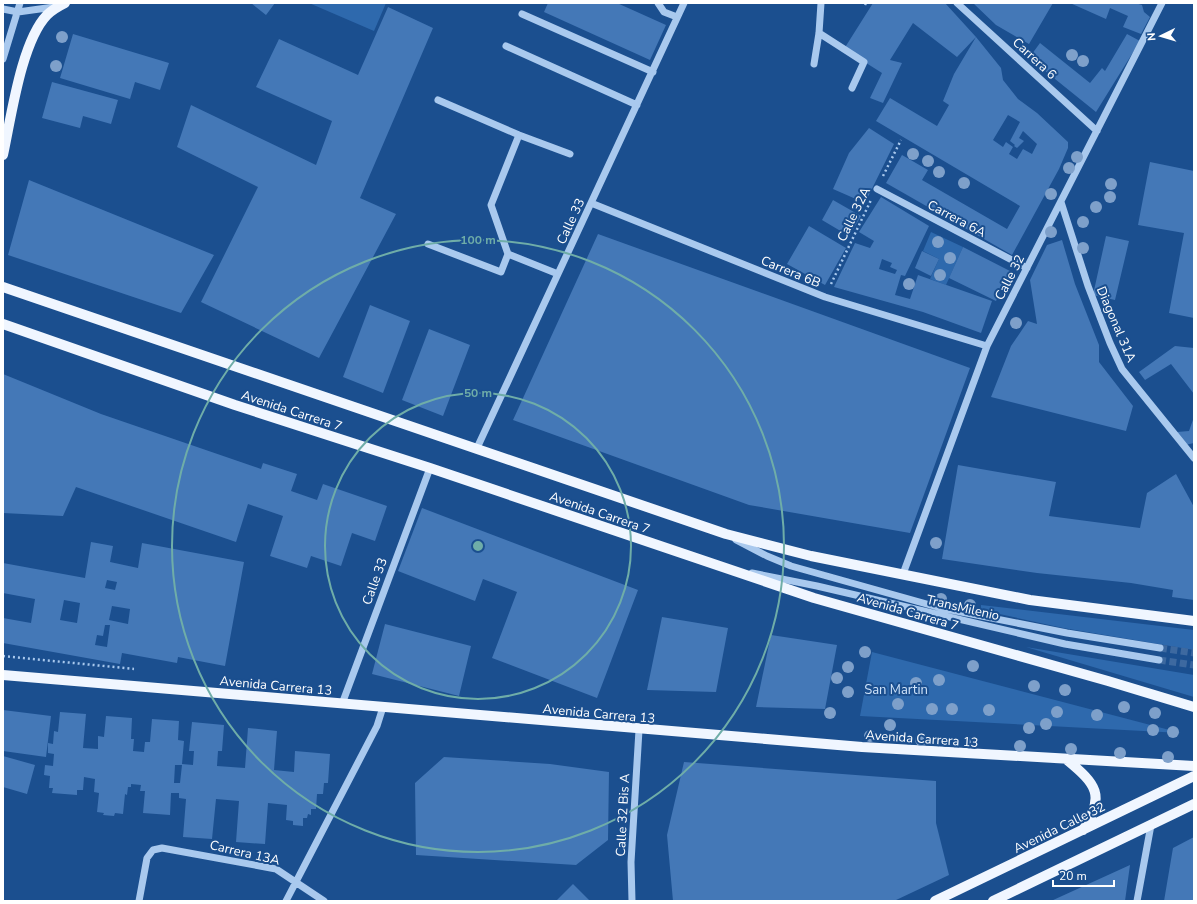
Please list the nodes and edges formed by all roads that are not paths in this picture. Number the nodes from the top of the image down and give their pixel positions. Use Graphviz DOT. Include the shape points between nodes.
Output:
graph roads {
  1 [pos="20,3"];
  2 [pos="658,3"];
  3 [pos="684,3"];
  4 [pos="821,3"];
  5 [pos="957,3"];
  6 [pos="1162,3"];
  7 [pos="62,5"];
  8 [pos="3,9"];
  9 [pos="18,12"];
  10 [pos="522,14"];
  11 [pos="677,17"];
  12 [pos="819,33"];
  13 [pos="506,46"];
  14 [pos="3,59"];
  15 [pos="814,64"];
  16 [pos="653,72"];
  17 [pos="852,88"];
  18 [pos="438,100"];
  19 [pos="637,105"];
  20 [pos="1096,131"];
  21 [pos="519,135"];
  22 [pos="570,154"];
  23 [pos="3,156"];
  24 [pos="877,189"];
  25 [pos="1061,202"];
  26 [pos="591,203"];
  27 [pos="428,244"];
  28 [pos="508,254"];
  29 [pos="1027,268"];
  30 [pos="558,274"];
  31 [pos="3,287"];
  32 [pos="3,324"];
  33 [pos="987,346"];
  34 [pos="477,448"];
  35 [pos="1194,458"];
  36 [pos="430,468"];
  37 [pos="726,534"];
  38 [pos="715,566"];
  39 [pos="903,574"];
  40 [pos="1194,621"];
  41 [pos="1160,648"];
  42 [pos="1159,660"];
  43 [pos="3,676"];
  44 [pos="342,704"];
  45 [pos="383,707"];
  46 [pos="1194,707"];
  47 [pos="639,730"];
  48 [pos="1067,760"];
  49 [pos="1194,766"];
  50 [pos="1194,776"];
  51 [pos="1194,804"];
  52 [pos="1151,825"];
  53 [pos="1083,830"];
  54 [pos="296,884"];
  55 [pos="139,901"];
  56 [pos="286,901"];
  57 [pos="324,901"];
  58 [pos="632,901"];
  59 [pos="936,901"];
  60 [pos="993,901"];
  61 [pos="1137,901"];
  1 -- 9 [label="street"];
  2 -- 11 [label="street" via="664,12"];
  3 -- 11 [label="street, Calle 33"];
  4 -- 12 [label="street"];
  5 -- 20 [label="street, Carrera 6"];
  6 -- 20 [label="street, Calle 32"];
  7 -- 9 [label="street" via="39,11"];
  7 -- 23 [label="main road" via="47,15 31,42"];
  8 -- 9 [label="street"];
  9 -- 14 [label="street"];
  10 -- 16 [label="street"];
  11 -- 16 [label="street, Calle 33"];
  12 -- 15 [label="street"];
  12 -- 17 [label="street" via="864,62"];
  13 -- 19 [label="street"];
  16 -- 19 [label="street, Calle 33"];
  18 -- 21 [label="street"];
  19 -- 26 [label="street, Calle 33"];
  20 -- 25 [label="street, Calle 32"];
  21 -- 22 [label="street"];
  21 -- 28 [label="street" via="491,205"];
  24 -- 29 [label="street, Carrera 6A"];
  25 -- 29 [label="street, Calle 32"];
  25 -- 35 [label="street, Diagonal 31A" via="1088,286 1122,368"];
  26 -- 30 [label="street, Calle 33"];
  26 -- 33 [label="street, Carrera 6B" via="825,297"];
  27 -- 28 [label="street" via="501,272"];
  28 -- 30 [label="street"];
  29 -- 33 [label="street, Calle 32"];
  30 -- 34 [label="street, Calle 33"];
  31 -- 34 [label="main road, Avenida Carrera 7"];
  32 -- 36 [label="main road, Avenida Carrera 7" via="235,405"];
  33 -- 39 [label="street, Calle 32"];
  34 -- 37 [label="main road, Avenida Carrera 7" via="548,475"];
  36 -- 38 [label="main road, Avenida Carrera 7"];
  36 -- 44 [label="street, Calle 33"];
  37 -- 39 [label="main road, Avenida Carrera 7" via="804,554"];
  37 -- 41 [label="street, TransMilenio" via="791,566 942,608 1067,633"];
  38 -- 42 [label="street, TransMilenio" via="817,586 1065,644"];
  38 -- 46 [label="main road, Avenida Carrera 7" via="814,598"];
  39 -- 40 [label="main road, Avenida Carrera 7" via="1056,605"];
  43 -- 44 [label="main road, Avenida Carrera 13"];
  44 -- 45 [label="main road, Avenida Carrera 13"];
  45 -- 47 [label="main road, Avenida Carrera 13"];
  45 -- 54 [label="street" via="376,726"];
  47 -- 48 [label="main road, Avenida Carrera 13"];
  47 -- 58 [label="street, Calle 32 Bis A" via="631,862"];
  48 -- 49 [label="main road, Avenida Carrera 13"];
  48 -- 53 [label="main road" via="1093,786 1094,814"];
  50 -- 53 [label="main road, Avenida Calle 32"];
  51 -- 52 [label="main road"];
  52 -- 60 [label="main road"];
  52 -- 61 [label="street"];
  53 -- 59 [label="main road, Avenida Calle 32"];
  54 -- 55 [label="street, Carrera 13A" via="286,874 266,867 162,848 153,850 147,858"];
  54 -- 56 [label="street"];
  54 -- 57 [label="street, Carrera 13A"];
}
